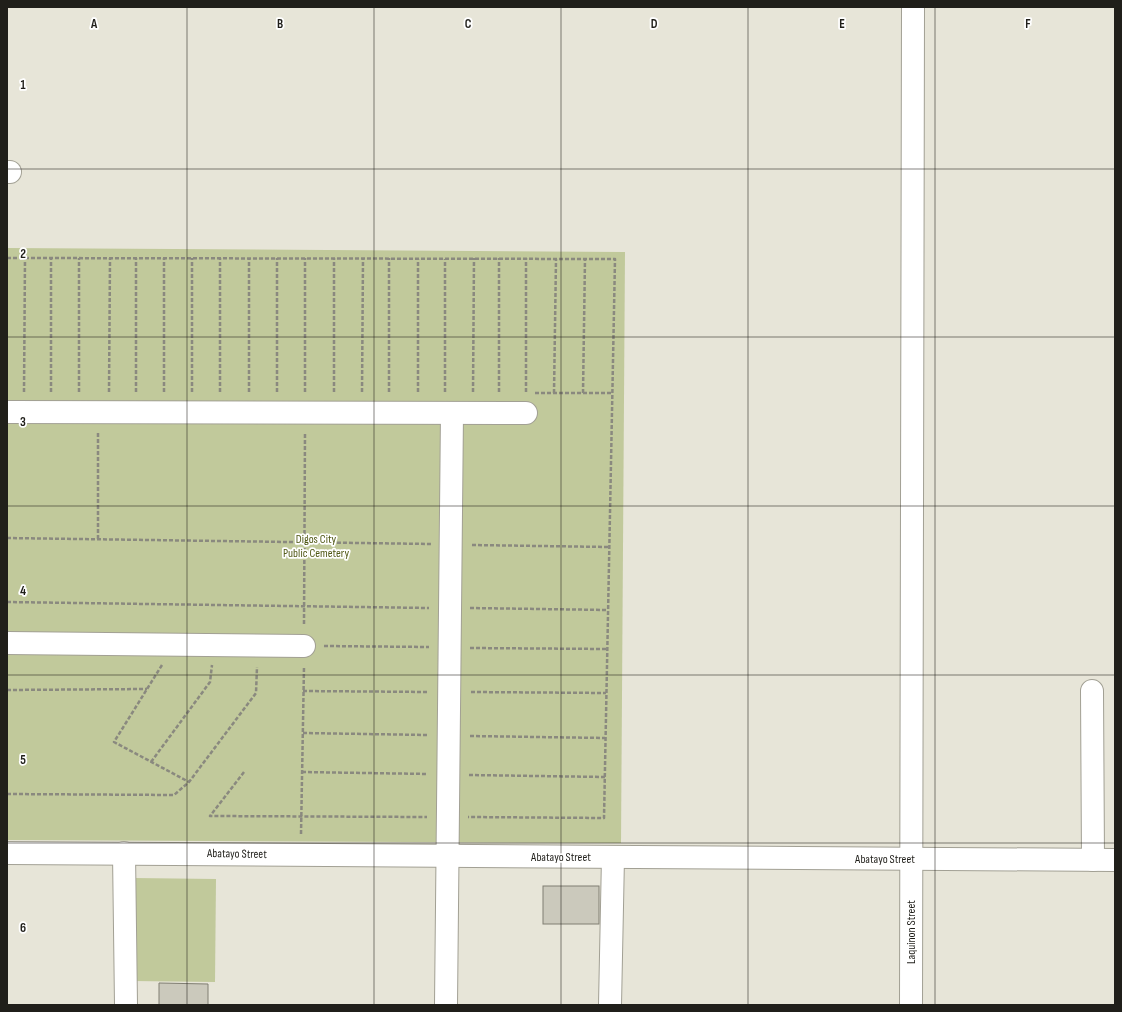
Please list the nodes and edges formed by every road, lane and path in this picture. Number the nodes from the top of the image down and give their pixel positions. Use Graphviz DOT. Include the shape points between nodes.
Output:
graph roads {
  1 [pos="913,7"];
  2 [pos="7,258"];
  3 [pos="24,258"];
  4 [pos="51,258"];
  5 [pos="79,258"];
  6 [pos="110,258"];
  7 [pos="136,258"];
  8 [pos="164,258"];
  9 [pos="192,258"];
  10 [pos="220,258"];
  11 [pos="249,258"];
  12 [pos="277,258"];
  13 [pos="305,258"];
  14 [pos="334,258"];
  15 [pos="362,258"];
  16 [pos="390,258"];
  17 [pos="445,258"];
  18 [pos="474,258"];
  19 [pos="499,258"];
  20 [pos="526,258"];
  21 [pos="556,258"];
  22 [pos="418,259"];
  23 [pos="585,259"];
  24 [pos="554,393"];
  25 [pos="583,393"];
  26 [pos="612,393"];
  27 [pos="526,403"];
  28 [pos="16,412"];
  29 [pos="51,412"];
  30 [pos="95,412"];
  31 [pos="136,412"];
  32 [pos="164,412"];
  33 [pos="192,412"];
  34 [pos="220,412"];
  35 [pos="249,412"];
  36 [pos="277,412"];
  37 [pos="305,412"];
  38 [pos="362,412"];
  39 [pos="389,412"];
  40 [pos="457,412"];
  41 [pos="499,412"];
  42 [pos="334,413"];
  43 [pos="418,413"];
  44 [pos="7,538"];
  45 [pos="98,539"];
  46 [pos="305,542"];
  47 [pos="451,545"];
  48 [pos="609,547"];
  49 [pos="7,602"];
  50 [pos="304,606"];
  51 [pos="450,608"];
  52 [pos="608,610"];
  53 [pos="7,643"];
  54 [pos="174,645"];
  55 [pos="215,645"];
  56 [pos="258,646"];
  57 [pos="304,646"];
  58 [pos="147,689"];
  59 [pos="7,690"];
  60 [pos="1092,691"];
  61 [pos="151,762"];
  62 [pos="244,772"];
  63 [pos="188,782"];
  64 [pos="7,794"];
  65 [pos="302,816"];
  66 [pos="448,817"];
  67 [pos="7,853"];
  68 [pos="124,853"];
  69 [pos="301,855"];
  70 [pos="448,856"];
  71 [pos="613,857"];
  72 [pos="912,859"];
  73 [pos="1093,860"];
  74 [pos="1115,860"];
  75 [pos="126,1005"];
  76 [pos="446,1005"];
  77 [pos="610,1005"];
  78 [pos="911,1005"];
  1 -- 72 [label="street, Laquinon Street"];
  2 -- 3 [label="path"];
  3 -- 4 [label="path"];
  3 -- 28 [label="path"];
  4 -- 5 [label="path"];
  4 -- 29 [label="path"];
  5 -- 6 [label="path"];
  5 -- 30 [label="path"];
  6 -- 7 [label="path"];
  6 -- 30 [label="path"];
  7 -- 8 [label="path"];
  7 -- 31 [label="path"];
  8 -- 9 [label="path"];
  8 -- 32 [label="path"];
  9 -- 10 [label="path"];
  9 -- 33 [label="path"];
  10 -- 11 [label="path"];
  10 -- 34 [label="path"];
  11 -- 12 [label="path"];
  11 -- 35 [label="path"];
  12 -- 13 [label="path"];
  12 -- 36 [label="path"];
  13 -- 14 [label="path"];
  13 -- 37 [label="path"];
  14 -- 15 [label="path"];
  14 -- 42 [label="path"];
  15 -- 16 [label="path"];
  15 -- 38 [label="path"];
  16 -- 22 [label="path"];
  16 -- 39 [label="path"];
  17 -- 18 [label="path"];
  17 -- 22 [label="path"];
  17 -- 40 [label="path"];
  18 -- 19 [label="path"];
  18 -- 40 [label="path"];
  19 -- 20 [label="path"];
  19 -- 41 [label="path"];
  20 -- 21 [label="path"];
  20 -- 27 [label="path"];
  21 -- 23 [label="path"];
  21 -- 24 [label="path"];
  22 -- 43 [label="path"];
  23 -- 25 [label="path"];
  23 -- 26 [label="path" via="615,258"];
  24 -- 25 [label="path"];
  24 -- 27 [label="path"];
  25 -- 26 [label="path"];
  26 -- 48 [label="path"];
  27 -- 41 [label="street"];
  28 -- 29 [label="street"];
  29 -- 30 [label="street"];
  30 -- 31 [label="street"];
  30 -- 45 [label="path"];
  31 -- 32 [label="street"];
  32 -- 33 [label="street"];
  33 -- 34 [label="street"];
  34 -- 35 [label="street"];
  35 -- 36 [label="street"];
  36 -- 37 [label="street"];
  37 -- 42 [label="street"];
  37 -- 46 [label="path"];
  38 -- 39 [label="street"];
  38 -- 42 [label="street"];
  39 -- 43 [label="street"];
  40 -- 41 [label="street"];
  40 -- 43 [label="street"];
  40 -- 47 [label="street"];
  44 -- 45 [label="path"];
  45 -- 46 [label="path"];
  46 -- 47 [label="path"];
  46 -- 50 [label="path"];
  47 -- 48 [label="path"];
  47 -- 51 [label="street"];
  48 -- 52 [label="path"];
  49 -- 50 [label="path"];
  50 -- 51 [label="path"];
  50 -- 57 [label="path"];
  51 -- 52 [label="path"];
  51 -- 66 [label="street"];
  52 -- 66 [label="path" via="604,818"];
  53 -- 54 [label="street"];
  54 -- 55 [label="street"];
  54 -- 58 [label="path"];
  55 -- 56 [label="street"];
  55 -- 61 [label="path" via="210,682"];
  56 -- 57 [label="street"];
  56 -- 63 [label="path" via="256,693"];
  57 -- 65 [label="path"];
  58 -- 59 [label="path"];
  58 -- 61 [label="path" via="114,742"];
  60 -- 73 [label="street"];
  61 -- 63 [label="path"];
  62 -- 65 [label="path" via="210,816"];
  63 -- 64 [label="path" via="174,794"];
  65 -- 66 [label="path"];
  65 -- 69 [label="path"];
  66 -- 70 [label="street"];
  67 -- 68 [label="street, Abatayo Street"];
  68 -- 69 [label="street, Abatayo Street"];
  68 -- 75 [label="street"];
  69 -- 70 [label="street, Abatayo Street"];
  70 -- 71 [label="street, Abatayo Street"];
  70 -- 76 [label="street"];
  71 -- 72 [label="street, Abatayo Street"];
  71 -- 77 [label="street"];
  72 -- 73 [label="street, Abatayo Street"];
  72 -- 78 [label="street, Laquinon Street"];
  73 -- 74 [label="street, Abatayo Street"];
}
